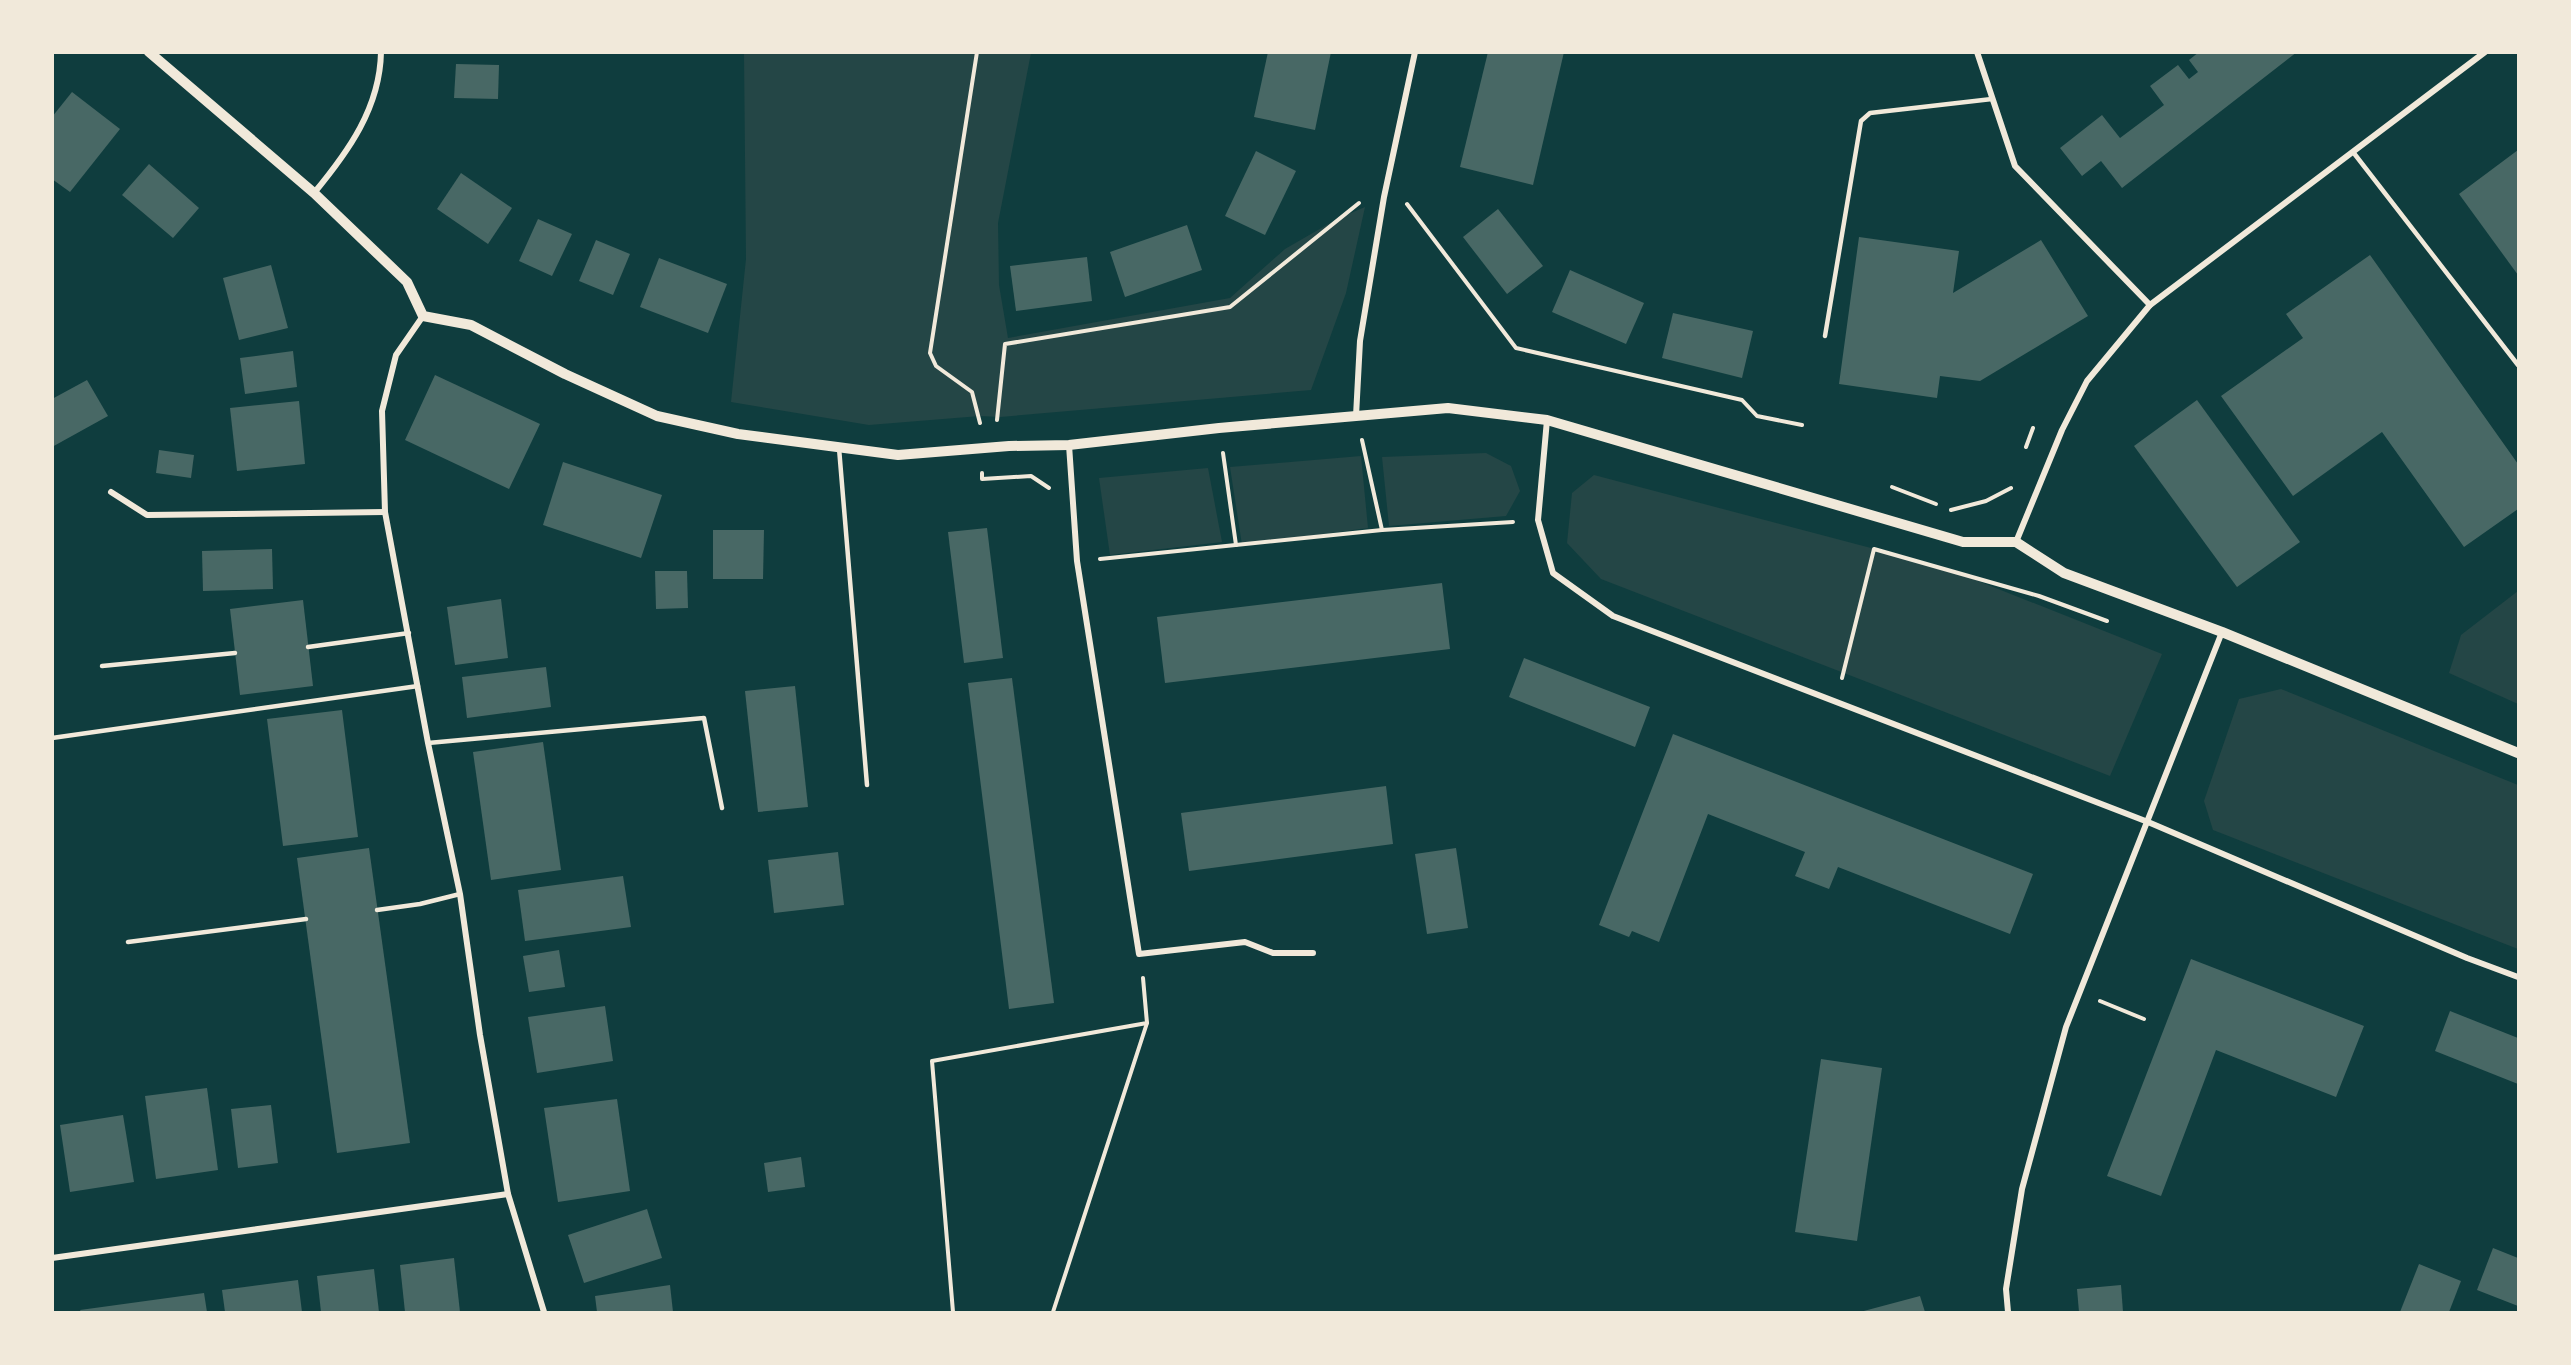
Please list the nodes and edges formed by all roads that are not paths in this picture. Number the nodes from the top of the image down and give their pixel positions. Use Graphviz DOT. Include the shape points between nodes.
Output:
graph roads {
  1 [pos="149,52"];
  2 [pos="381,52"];
  3 [pos="1415,52"];
  4 [pos="1977,52"];
  5 [pos="2485,52"];
  6 [pos="1992,99"];
  7 [pos="2353,152"];
  8 [pos="314,193"];
  9 [pos="2151,304"];
  10 [pos="423,316"];
  11 [pos="1825,336"];
  12 [pos="2518,365"];
  13 [pos="1356,416"];
  14 [pos="1546,420"];
  15 [pos="1069,445"];
  16 [pos="838,448"];
  17 [pos="111,492"];
  18 [pos="384,512"];
  19 [pos="2016,542"];
  20 [pos="2222,632"];
  21 [pos="409,633"];
  22 [pos="309,647"];
  23 [pos="235,653"];
  24 [pos="102,666"];
  25 [pos="418,686"];
  26 [pos="52,738"];
  27 [pos="428,743"];
  28 [pos="2518,753"];
  29 [pos="867,785"];
  30 [pos="722,808"];
  31 [pos="2148,822"];
  32 [pos="460,894"];
  33 [pos="377,910"];
  34 [pos="306,919"];
  35 [pos="128,942"];
  36 [pos="1313,953"];
  37 [pos="2518,977"];
  38 [pos="508,1194"];
  39 [pos="52,1258"];
  40 [pos="544,1312"];
  41 [pos="2008,1312"];
  1 -- 8 [label="street"];
  2 -- 8 [label="street" via="377,90 366,116"];
  3 -- 13 [label="street" via="1384,197 1360,341"];
  4 -- 6 [label="street"];
  5 -- 7 [label="street"];
  6 -- 9 [label="street" via="2015,166"];
  6 -- 11 [label="lane" via="1870,113 1861,122"];
  7 -- 9 [label="street"];
  7 -- 12 [label="lane"];
  8 -- 10 [label="street" via="408,282"];
  9 -- 19 [label="street" via="2087,381 2062,430"];
  10 -- 16 [label="street" via="471,325 657,416 738,434"];
  10 -- 18 [label="street" via="396,355 382,411"];
  13 -- 14 [label="street" via="1448,408"];
  13 -- 15 [label="street"];
  14 -- 19 [label="street" via="1963,542"];
  14 -- 31 [label="street" via="1538,520 1553,573 1612,616"];
  15 -- 16 [label="street" via="898,455"];
  15 -- 36 [label="street" via="1077,561 1139,954 1245,942 1273,953"];
  16 -- 29 [label="lane"];
  17 -- 18 [label="street" via="147,515"];
  18 -- 21 [label="street"];
  19 -- 20 [label="street" via="2064,573"];
  20 -- 28 [label="street"];
  20 -- 31 [label="street"];
  21 -- 22 [label="lane"];
  21 -- 25 [label="street"];
  23 -- 24 [label="lane"];
  25 -- 26 [label="lane"];
  25 -- 27 [label="street"];
  27 -- 30 [label="lane" via="704,718"];
  27 -- 32 [label="street"];
  31 -- 37 [label="street"];
  31 -- 41 [label="street" via="2066,1027 2022,1189 2006,1289"];
  32 -- 33 [label="lane"];
  32 -- 38 [label="street"];
  34 -- 35 [label="lane"];
  38 -- 39 [label="street"];
  38 -- 40 [label="street"];
}
